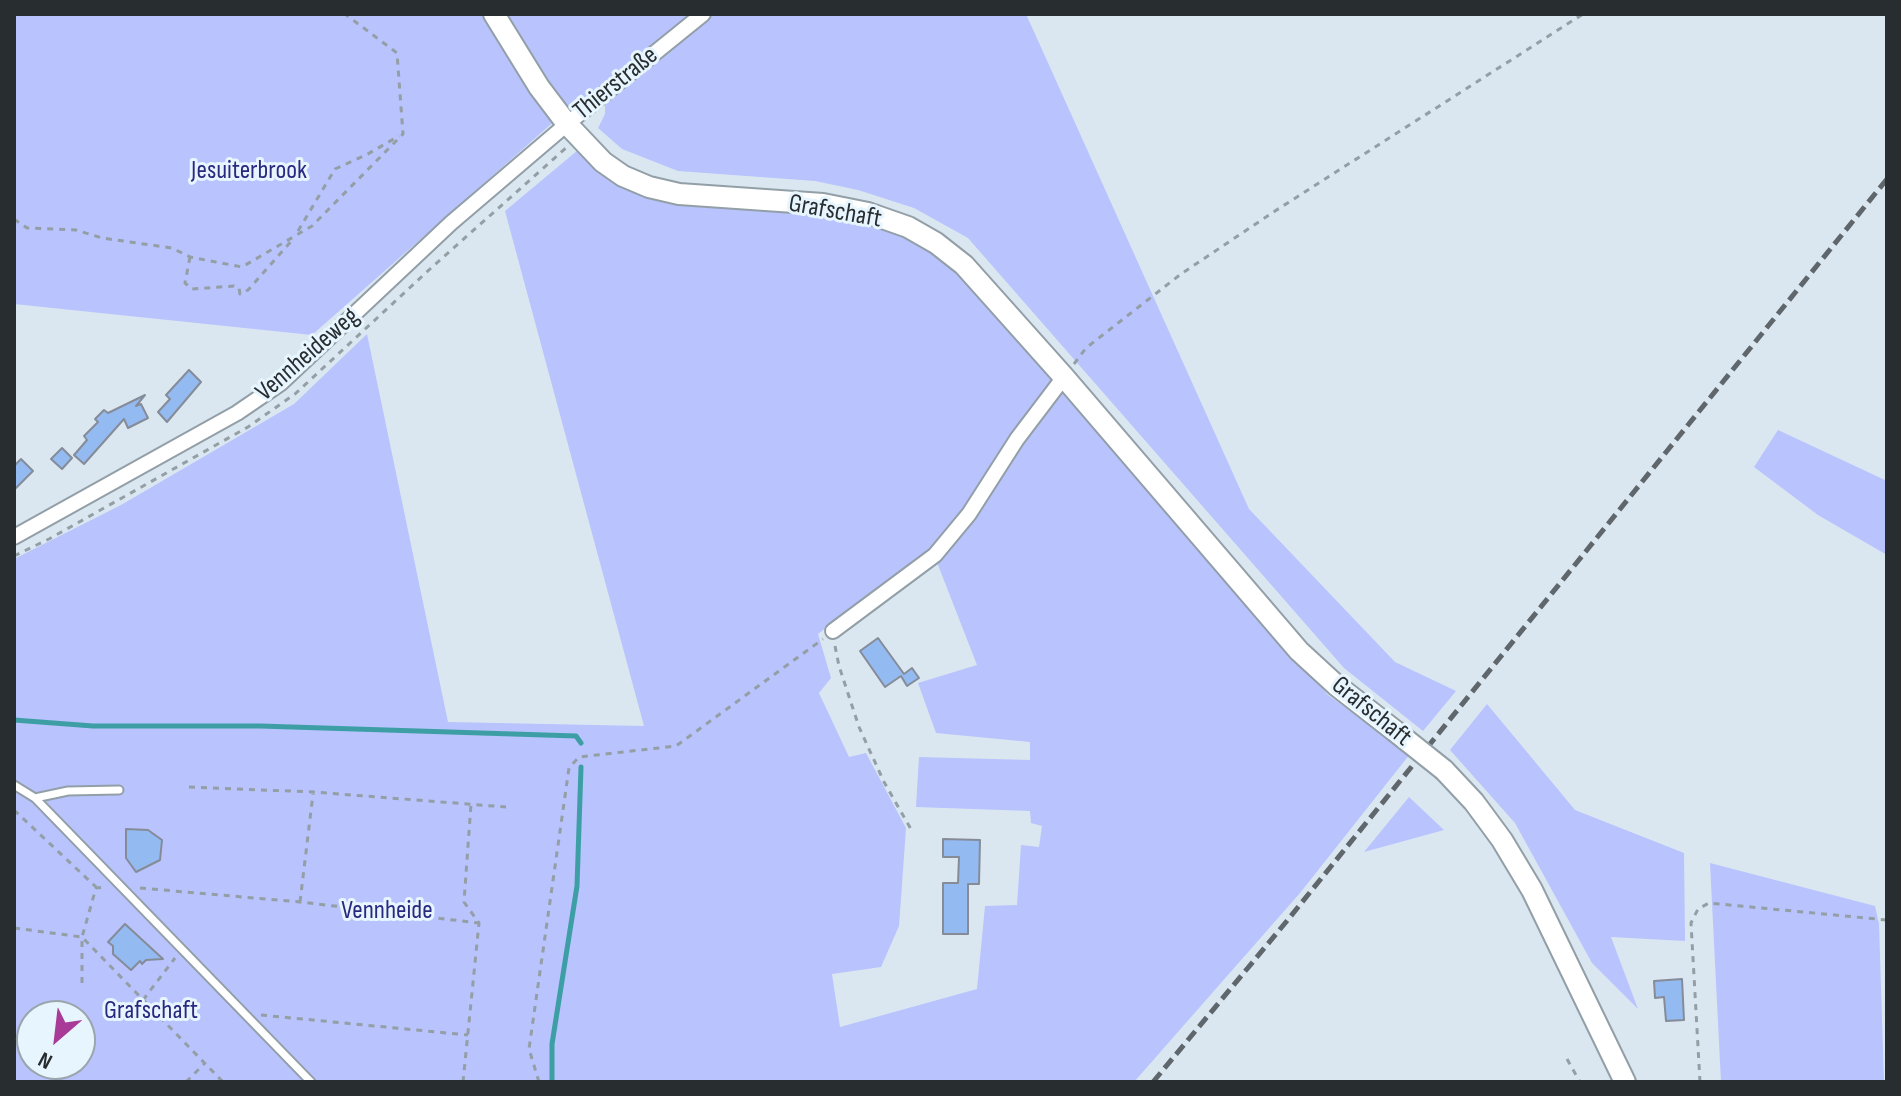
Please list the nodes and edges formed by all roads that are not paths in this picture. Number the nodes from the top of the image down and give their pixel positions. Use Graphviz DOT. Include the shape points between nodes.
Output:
graph roads {
  1 [pos="494,14"];
  2 [pos="703,14"];
  3 [pos="567,124"];
  4 [pos="1064,377"];
  5 [pos="14,537"];
  6 [pos="833,631"];
  7 [pos="14,785"];
  8 [pos="119,790"];
  9 [pos="35,798"];
  10 [pos="311,1082"];
  11 [pos="1625,1082"];
  1 -- 3 [label="street, Grafschaft"];
  2 -- 3 [label="street, Thierstraße"];
  3 -- 4 [label="street, Grafschaft" via="603,162 649,187 707,197 823,204 908,227 964,265"];
  3 -- 5 [label="street, Vennheideweg" via="451,223 281,383 237,413"];
  4 -- 6 [label="street" via="935,555"];
  4 -- 11 [label="street, Grafschaft, bridge" via="1299,651 1444,770 1474,802 1532,890"];
  7 -- 9 [label="lane"];
  8 -- 9 [label="lane"];
  9 -- 10 [label="lane"];
}
